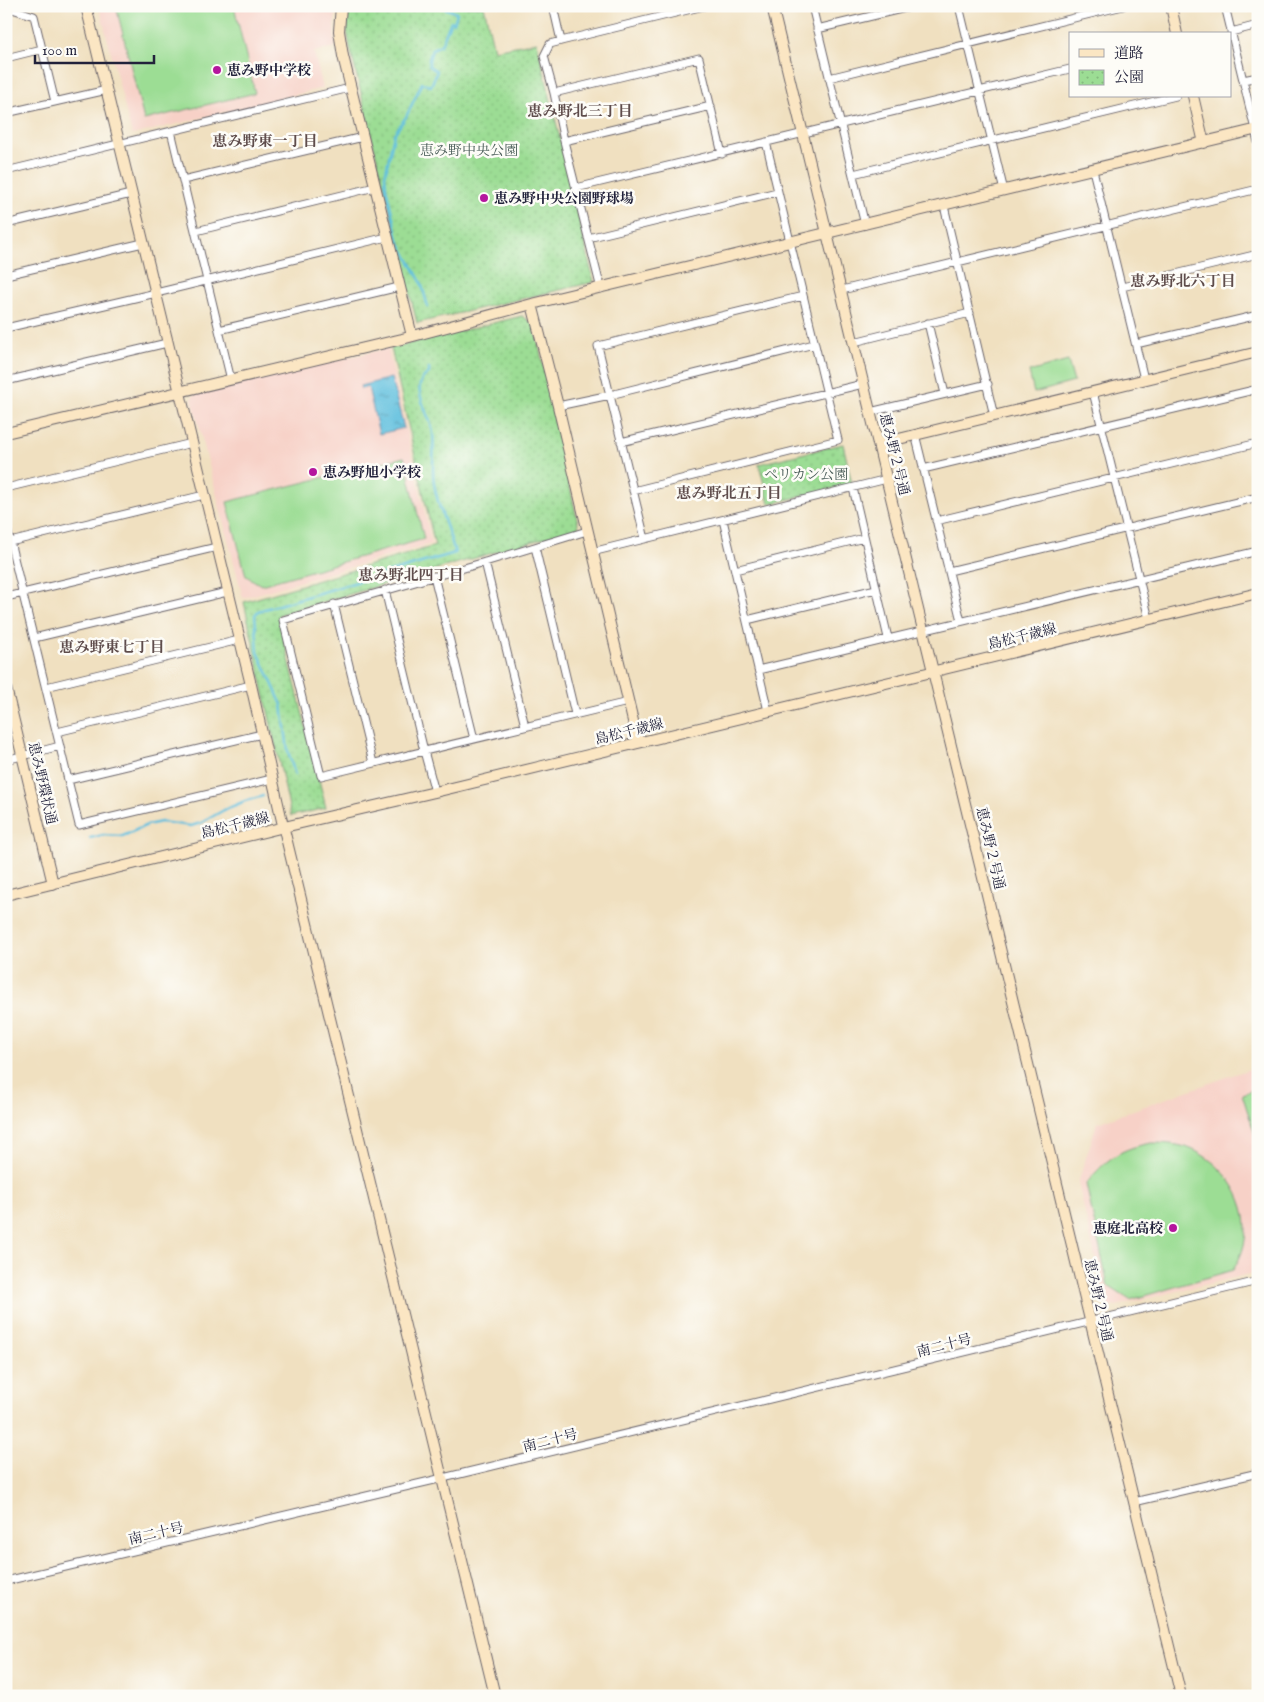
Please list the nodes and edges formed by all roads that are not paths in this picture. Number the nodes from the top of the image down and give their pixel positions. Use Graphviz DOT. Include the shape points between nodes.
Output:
graph roads {
  1 [pos="86,6"];
  2 [pos="341,6"];
  3 [pos="553,6"];
  4 [pos="704,6"];
  5 [pos="772,6"];
  6 [pos="812,6"];
  7 [pos="914,6"];
  8 [pos="959,6"];
  9 [pos="1123,6"];
  10 [pos="1171,6"];
  11 [pos="1225,6"];
  12 [pos="6,7"];
  13 [pos="1258,25"];
  14 [pos="817,29"];
  15 [pos="1178,32"];
  16 [pos="1231,32"];
  17 [pos="1232,36"];
  18 [pos="561,40"];
  19 [pos="968,43"];
  20 [pos="42,49"];
  21 [pos="6,58"];
  22 [pos="1069,69"];
  23 [pos="1258,77"];
  24 [pos="829,78"];
  25 [pos="1243,80"];
  26 [pos="350,88"];
  27 [pos="107,90"];
  28 [pos="979,91"];
  29 [pos="554,93"];
  30 [pos="1168,98"];
  31 [pos="1193,98"];
  32 [pos="55,102"];
  33 [pos="711,106"];
  34 [pos="6,113"];
  35 [pos="840,125"];
  36 [pos="1256,130"];
  37 [pos="171,131"];
  38 [pos="803,134"];
  39 [pos="363,137"];
  40 [pos="991,140"];
  41 [pos="564,141"];
  42 [pos="766,142"];
  43 [pos="1258,142"];
  44 [pos="1204,143"];
  45 [pos="119,144"];
  46 [pos="722,154"];
  47 [pos="1093,170"];
  48 [pos="6,171"];
  49 [pos="853,174"];
  50 [pos="183,180"];
  51 [pos="375,187"];
  52 [pos="576,188"];
  53 [pos="1258,189"];
  54 [pos="1004,191"];
  55 [pos="777,192"];
  56 [pos="131,194"];
  57 [pos="944,206"];
  58 [pos="6,224"];
  59 [pos="865,225"];
  60 [pos="1107,226"];
  61 [pos="196,231"];
  62 [pos="828,234"];
  63 [pos="386,236"];
  64 [pos="588,238"];
  65 [pos="143,243"];
  66 [pos="790,243"];
  67 [pos="1258,254"];
  68 [pos="958,262"];
  69 [pos="6,275"];
  70 [pos="207,280"];
  71 [pos="399,287"];
  72 [pos="1122,287"];
  73 [pos="600,289"];
  74 [pos="842,290"];
  75 [pos="156,293"];
  76 [pos="802,296"];
  77 [pos="532,304"];
  78 [pos="970,313"];
  79 [pos="1258,314"];
  80 [pos="928,323"];
  81 [pos="6,328"];
  82 [pos="219,330"];
  83 [pos="412,336"];
  84 [pos="854,342"];
  85 [pos="167,343"];
  86 [pos="814,344"];
  87 [pos="1136,344"];
  88 [pos="1258,352"];
  89 [pos="1144,379"];
  90 [pos="231,380"];
  91 [pos="6,381"];
  92 [pos="863,384"];
  93 [pos="988,384"];
  94 [pos="1258,389"];
  95 [pos="179,392"];
  96 [pos="827,392"];
  97 [pos="1093,392"];
  98 [pos="945,394"];
  99 [pos="610,395"];
  100 [pos="558,406"];
  101 [pos="870,412"];
  102 [pos="994,416"];
  103 [pos="1102,426"];
  104 [pos="6,433"];
  105 [pos="915,434"];
  106 [pos="621,442"];
  107 [pos="192,443"];
  108 [pos="1258,443"];
  109 [pos="878,444"];
  110 [pos="924,469"];
  111 [pos="1115,477"];
  112 [pos="887,479"];
  113 [pos="6,488"];
  114 [pos="853,488"];
  115 [pos="633,491"];
  116 [pos="204,496"];
  117 [pos="1258,496"];
  118 [pos="723,520"];
  119 [pos="936,521"];
  120 [pos="6,525"];
  121 [pos="1127,528"];
  122 [pos="587,531"];
  123 [pos="864,538"];
  124 [pos="644,539"];
  125 [pos="10,542"];
  126 [pos="217,547"];
  127 [pos="535,547"];
  128 [pos="1258,551"];
  129 [pos="592,552"];
  130 [pos="485,562"];
  131 [pos="735,570"];
  132 [pos="949,571"];
  133 [pos="434,576"];
  134 [pos="1139,579"];
  135 [pos="876,589"];
  136 [pos="385,590"];
  137 [pos="23,592"];
  138 [pos="227,592"];
  139 [pos="1258,592"];
  140 [pos="6,597"];
  141 [pos="334,604"];
  142 [pos="1149,619"];
  143 [pos="747,620"];
  144 [pos="961,621"];
  145 [pos="924,630"];
  146 [pos="34,638"];
  147 [pos="888,638"];
  148 [pos="240,640"];
  149 [pos="758,670"];
  150 [pos="934,671"];
  151 [pos="251,685"];
  152 [pos="46,686"];
  153 [pos="6,688"];
  154 [pos="628,702"];
  155 [pos="768,711"];
  156 [pos="575,714"];
  157 [pos="525,726"];
  158 [pos="57,732"];
  159 [pos="262,734"];
  160 [pos="474,739"];
  161 [pos="638,742"];
  162 [pos="60,746"];
  163 [pos="424,751"];
  164 [pos="22,756"];
  165 [pos="6,760"];
  166 [pos="373,763"];
  167 [pos="272,779"];
  168 [pos="68,780"];
  169 [pos="436,792"];
  170 [pos="284,827"];
  171 [pos="53,884"];
  172 [pos="6,895"];
  173 [pos="1258,1281"];
  174 [pos="1095,1321"];
  175 [pos="1258,1473"];
  176 [pos="443,1478"];
  177 [pos="1140,1501"];
  178 [pos="6,1581"];
  179 [pos="495,1696"];
  180 [pos="1182,1696"];
  1 -- 27 [label="street"];
  2 -- 26 [label="street" via="339,31"];
  3 -- 18 [label="street"];
  4 -- 18 [label="street"];
  5 -- 38 [label="street, 恵み野２号通"];
  6 -- 14 [label="street"];
  7 -- 14 [label="street"];
  8 -- 19 [label="street"];
  9 -- 19 [label="street"];
  10 -- 15 [label="street"];
  11 -- 16 [label="street"];
  12 -- 20 [label="street" via="34,16"];
  13 -- 16 [label="street"];
  14 -- 24 [label="street"];
  17 -- 25 [label="street"];
  18 -- 29 [label="street" via="550,44 544,56"];
  19 -- 24 [label="street"];
  19 -- 28 [label="street"];
  20 -- 21 [label="street"];
  20 -- 32 [label="street"];
  22 -- 28 [label="street"];
  23 -- 25 [label="street"];
  24 -- 35 [label="street"];
  25 -- 36 [label="street"];
  26 -- 37 [label="street"];
  26 -- 39 [label="street"];
  27 -- 32 [label="street"];
  27 -- 45 [label="street"];
  28 -- 35 [label="street"];
  28 -- 40 [label="street"];
  29 -- 33 [label="street" via="698,58"];
  29 -- 41 [label="street"];
  30 -- 40 [label="street"];
  31 -- 44 [label="street"];
  32 -- 34 [label="street"];
  33 -- 41 [label="street"];
  33 -- 46 [label="street"];
  35 -- 38 [label="street"];
  35 -- 49 [label="street"];
  36 -- 43 [label="street"];
  36 -- 44 [label="street"];
  37 -- 45 [label="street"];
  37 -- 50 [label="street"];
  38 -- 42 [label="street"];
  38 -- 62 [label="street, 恵み野２号通"];
  39 -- 50 [label="street"];
  39 -- 51 [label="street"];
  40 -- 49 [label="street"];
  40 -- 54 [label="street"];
  41 -- 52 [label="street"];
  42 -- 46 [label="street"];
  42 -- 55 [label="street"];
  44 -- 47 [label="street"];
  45 -- 48 [label="street"];
  45 -- 56 [label="street"];
  46 -- 52 [label="street"];
  47 -- 54 [label="street"];
  47 -- 60 [label="street"];
  49 -- 59 [label="street"];
  50 -- 61 [label="street"];
  51 -- 61 [label="street"];
  51 -- 63 [label="street"];
  52 -- 64 [label="street"];
  53 -- 60 [label="street"];
  54 -- 57 [label="street"];
  55 -- 64 [label="street"];
  55 -- 66 [label="street"];
  56 -- 58 [label="street"];
  56 -- 65 [label="street"];
  57 -- 59 [label="street"];
  57 -- 68 [label="street"];
  59 -- 62 [label="street"];
  60 -- 68 [label="street"];
  60 -- 72 [label="street"];
  61 -- 70 [label="street"];
  62 -- 66 [label="street"];
  62 -- 74 [label="street, 恵み野２号通"];
  63 -- 70 [label="street"];
  63 -- 71 [label="street"];
  64 -- 73 [label="street"];
  65 -- 69 [label="street"];
  65 -- 75 [label="street"];
  66 -- 73 [label="street"];
  66 -- 76 [label="street"];
  67 -- 72 [label="street"];
  68 -- 74 [label="street"];
  68 -- 78 [label="street"];
  70 -- 75 [label="street"];
  70 -- 82 [label="street"];
  71 -- 82 [label="street"];
  71 -- 83 [label="street"];
  72 -- 87 [label="street"];
  73 -- 77 [label="street"];
  74 -- 84 [label="street, 恵み野２号通"];
  75 -- 81 [label="street"];
  75 -- 85 [label="street"];
  76 -- 86 [label="street"];
  76 -- 99 [label="street" via="598,346"];
  77 -- 83 [label="street"];
  77 -- 100 [label="street"];
  78 -- 80 [label="street"];
  78 -- 93 [label="street"];
  79 -- 87 [label="street"];
  80 -- 84 [label="street"];
  80 -- 98 [label="street"];
  82 -- 90 [label="street"];
  83 -- 90 [label="street"];
  84 -- 92 [label="street, 恵み野２号通"];
  85 -- 91 [label="street"];
  85 -- 95 [label="street"];
  86 -- 96 [label="street"];
  86 -- 99 [label="street"];
  87 -- 89 [label="street"];
  88 -- 89 [label="street"];
  89 -- 97 [label="street"];
  90 -- 95 [label="street"];
  92 -- 96 [label="street"];
  92 -- 101 [label="street, 恵み野２号通"];
  93 -- 98 [label="street"];
  93 -- 102 [label="street"];
  94 -- 103 [label="street"];
  95 -- 104 [label="street"];
  95 -- 107 [label="street"];
  96 -- 106 [label="street"];
  96 -- 115 [label="street" via="838,440"];
  97 -- 102 [label="street"];
  97 -- 103 [label="street"];
  98 -- 101 [label="street"];
  99 -- 100 [label="street"];
  99 -- 106 [label="street"];
  100 -- 122 [label="street"];
  101 -- 109 [label="street, 恵み野２号通"];
  102 -- 105 [label="street"];
  103 -- 110 [label="street"];
  103 -- 111 [label="street"];
  105 -- 109 [label="street"];
  105 -- 110 [label="street"];
  106 -- 115 [label="street"];
  107 -- 113 [label="street"];
  107 -- 116 [label="street"];
  108 -- 111 [label="street"];
  109 -- 112 [label="street, 恵み野２号通"];
  110 -- 119 [label="street"];
  111 -- 119 [label="street"];
  111 -- 121 [label="street"];
  112 -- 114 [label="street"];
  112 -- 145 [label="street, 恵み野２号通"];
  114 -- 118 [label="street"];
  114 -- 123 [label="street"];
  115 -- 124 [label="street"];
  116 -- 125 [label="street"];
  116 -- 126 [label="street"];
  117 -- 121 [label="street"];
  118 -- 124 [label="street"];
  118 -- 131 [label="street"];
  119 -- 132 [label="street"];
  120 -- 125 [label="street"];
  121 -- 132 [label="street"];
  121 -- 134 [label="street"];
  122 -- 127 [label="street"];
  122 -- 129 [label="street"];
  123 -- 131 [label="street"];
  123 -- 135 [label="street"];
  124 -- 129 [label="street"];
  125 -- 137 [label="street"];
  126 -- 137 [label="street"];
  126 -- 138 [label="street"];
  127 -- 130 [label="street"];
  127 -- 156 [label="street"];
  128 -- 134 [label="street"];
  129 -- 154 [label="street"];
  130 -- 133 [label="street"];
  130 -- 157 [label="street"];
  131 -- 143 [label="street"];
  132 -- 144 [label="street"];
  133 -- 136 [label="street"];
  133 -- 160 [label="street"];
  134 -- 142 [label="street"];
  134 -- 144 [label="street"];
  135 -- 143 [label="street"];
  135 -- 147 [label="street"];
  136 -- 141 [label="street"];
  136 -- 163 [label="street"];
  137 -- 140 [label="street"];
  137 -- 146 [label="street"];
  138 -- 146 [label="street"];
  138 -- 148 [label="street"];
  139 -- 142 [label="street, 島松千歳線"];
  141 -- 166 [label="street"];
  141 -- 166 [label="street" via="283,620 321,776"];
  142 -- 150 [label="street, 島松千歳線"];
  143 -- 149 [label="street"];
  144 -- 145 [label="street"];
  145 -- 147 [label="street"];
  145 -- 150 [label="street, 恵み野２号通"];
  146 -- 152 [label="street"];
  147 -- 149 [label="street"];
  148 -- 151 [label="street"];
  148 -- 152 [label="street"];
  149 -- 155 [label="street"];
  150 -- 155 [label="street, 島松千歳線"];
  150 -- 174 [label="street, 恵み野２号通"];
  151 -- 158 [label="street"];
  151 -- 159 [label="street"];
  152 -- 158 [label="street"];
  153 -- 164 [label="street, 恵み野環状通"];
  154 -- 156 [label="street"];
  154 -- 161 [label="street"];
  155 -- 161 [label="street, 島松千歳線"];
  156 -- 157 [label="street"];
  157 -- 160 [label="street"];
  158 -- 162 [label="street"];
  159 -- 167 [label="street"];
  159 -- 168 [label="street"];
  160 -- 163 [label="street"];
  161 -- 169 [label="street, 島松千歳線"];
  162 -- 164 [label="street"];
  162 -- 168 [label="street"];
  163 -- 166 [label="street"];
  163 -- 169 [label="street"];
  164 -- 165 [label="street"];
  164 -- 171 [label="street, 恵み野環状通"];
  167 -- 168 [label="street" via="79,825"];
  167 -- 170 [label="street"];
  169 -- 170 [label="street, 島松千歳線"];
  170 -- 171 [label="street, 島松千歳線"];
  170 -- 176 [label="street"];
  171 -- 172 [label="street, 島松千歳線"];
  173 -- 174 [label="street, 南二十号"];
  174 -- 176 [label="street, 南二十号"];
  174 -- 177 [label="street, 恵み野２号通"];
  175 -- 177 [label="street"];
  176 -- 178 [label="street, 南二十号"];
  176 -- 179 [label="street"];
  177 -- 180 [label="street, 恵み野２号通"];
}
